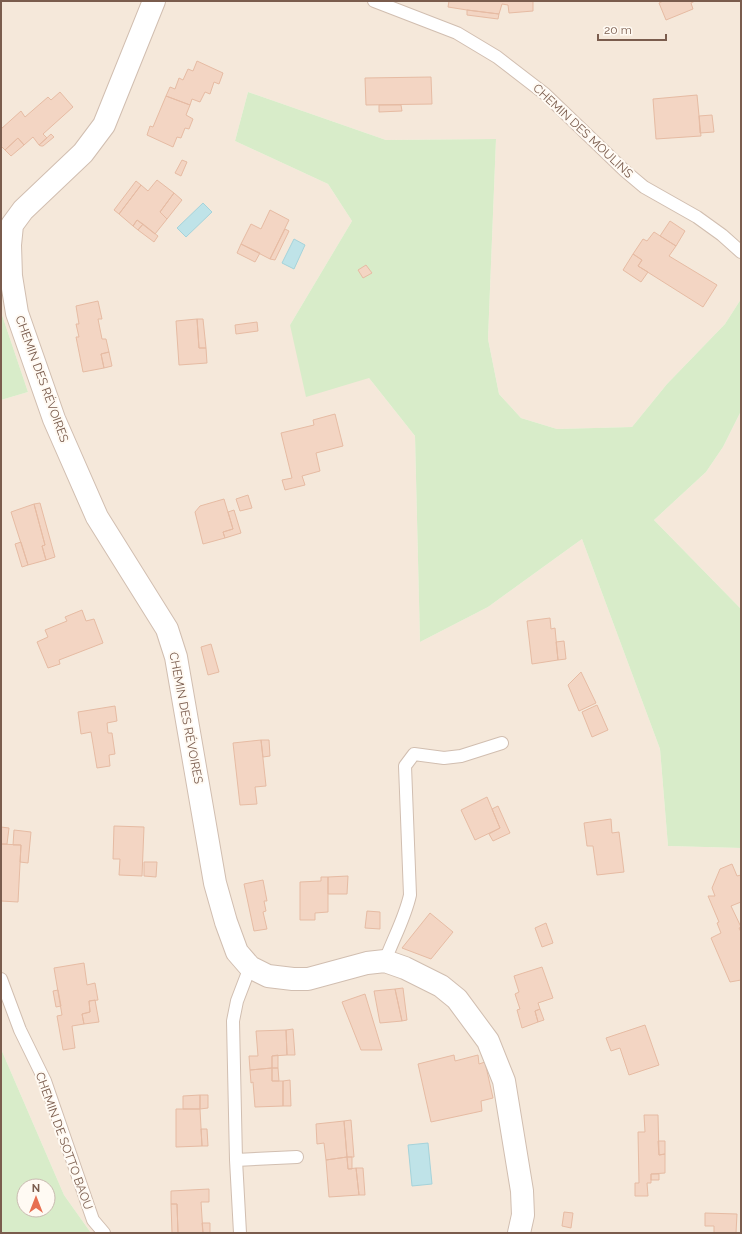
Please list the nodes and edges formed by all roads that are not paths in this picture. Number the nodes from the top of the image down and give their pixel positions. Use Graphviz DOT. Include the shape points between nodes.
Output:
graph roads {
  1 [pos="154,1"];
  2 [pos="374,1"];
  3 [pos="741,252"];
  4 [pos="502,743"];
  5 [pos="385,961"];
  6 [pos="250,967"];
  7 [pos="1,980"];
  8 [pos="297,1157"];
  9 [pos="236,1160"];
  10 [pos="104,1233"];
  11 [pos="240,1233"];
  12 [pos="519,1233"];
  1 -- 6 [label="street, CHEMIN DES RÉVOIRES" via="104,125 96,138 83,154 23,210 12,225 11,276 17,313 54,419 97,516 167,629 176,657 215,883 237,952"];
  2 -- 3 [label="lane, CHEMIN DES MOULINS" via="457,33 497,57 545,94 639,183 697,216"];
  4 -- 5 [label="lane" via="461,756 444,758 414,754 405,766 410,895"];
  5 -- 6 [label="street, CHEMIN DES RÉVOIRES" via="367,963 308,979 268,976"];
  5 -- 12 [label="street, CHEMIN DES RÉVOIRES" via="441,986 457,999 488,1041 504,1081 519,1164 523,1215"];
  6 -- 9 [label="lane" via="237,1001 233,1022"];
  7 -- 10 [label="lane, CHEMIN DE SOTTO BAOU" via="20,1030 45,1081 93,1220"];
  8 -- 9 [label="lane"];
  9 -- 11 [label="lane"];
}
